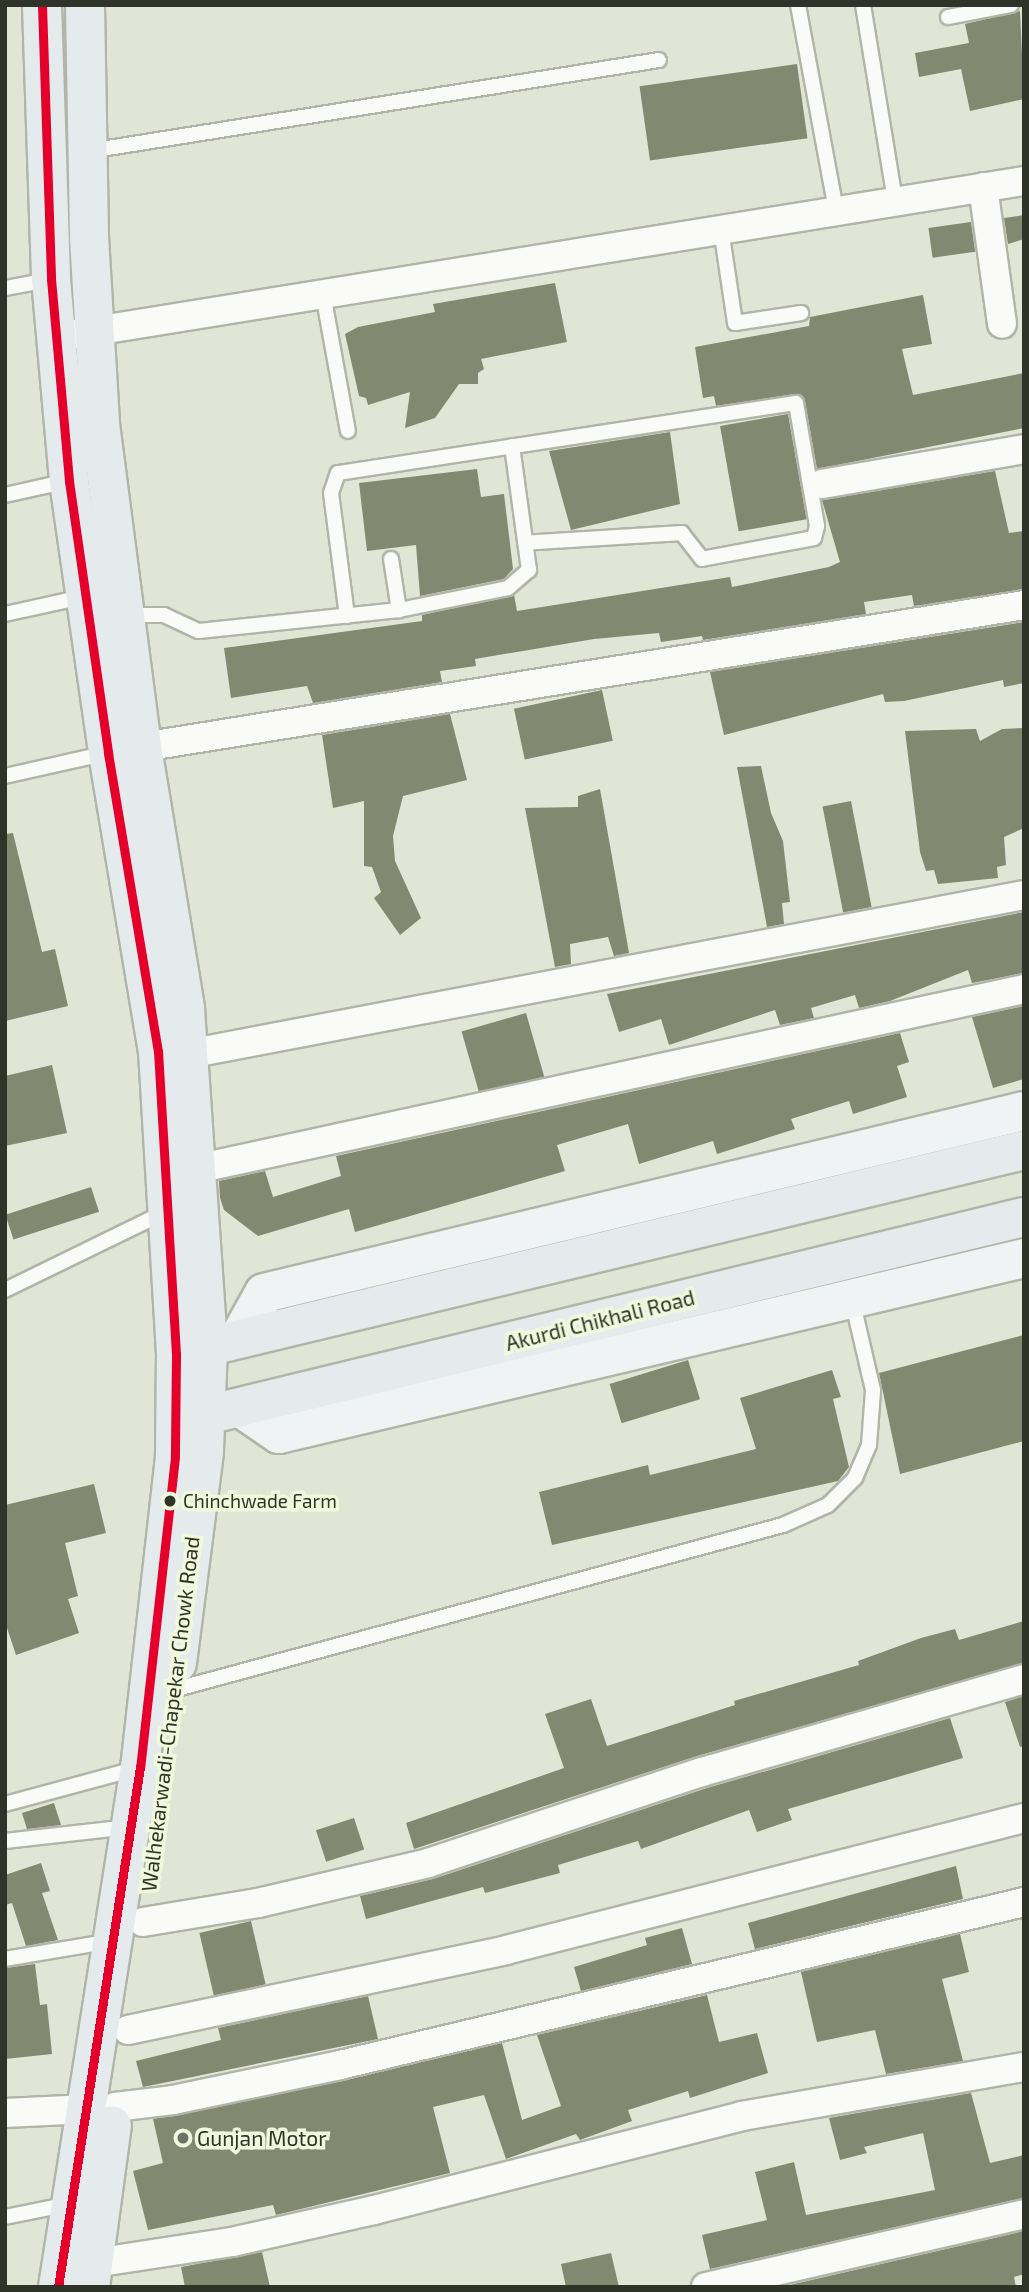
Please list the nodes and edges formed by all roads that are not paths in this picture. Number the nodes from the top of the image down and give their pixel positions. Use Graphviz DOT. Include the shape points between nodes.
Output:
graph roads {
  1 [pos="42,5"];
  2 [pos="85,5"];
  3 [pos="798,5"];
  4 [pos="863,5"];
  5 [pos="1011,5"];
  6 [pos="948,18"];
  7 [pos="659,60"];
  8 [pos="88,151"];
  9 [pos="1024,181"];
  10 [pos="983,187"];
  11 [pos="895,201"];
  12 [pos="836,211"];
  13 [pos="721,229"];
  14 [pos="51,279"];
  15 [pos="5,288"];
  16 [pos="323,294"];
  17 [pos="800,313"];
  18 [pos="1002,324"];
  19 [pos="93,332"];
  20 [pos="55,337"];
  21 [pos="348,431"];
  22 [pos="512,446"];
  23 [pos="1024,449"];
  24 [pos="69,481"];
  25 [pos="822,484"];
  26 [pos="5,495"];
  27 [pos="526,543"];
  28 [pos="391,559"];
  29 [pos="84,597"];
  30 [pos="1024,605"];
  31 [pos="399,610"];
  32 [pos="5,614"];
  33 [pos="123,615"];
  34 [pos="347,616"];
  35 [pos="125,750"];
  36 [pos="5,776"];
  37 [pos="1024,895"];
  38 [pos="1024,989"];
  39 [pos="173,1052"];
  40 [pos="1024,1111"];
  41 [pos="1024,1150"];
  42 [pos="196,1169"];
  43 [pos="166,1212"];
  44 [pos="1024,1217"];
  45 [pos="1024,1258"];
  46 [pos="5,1290"];
  47 [pos="851,1299"];
  48 [pos="208,1346"];
  49 [pos="207,1416"];
  50 [pos="1024,1679"];
  51 [pos="173,1690"];
  52 [pos="140,1767"];
  53 [pos="5,1804"];
  54 [pos="1024,1818"];
  55 [pos="130,1827"];
  56 [pos="5,1842"];
  57 [pos="1024,1902"];
  58 [pos="130,1931"];
  59 [pos="5,1959"];
  60 [pos="128,2029"];
  61 [pos="1024,2067"];
  62 [pos="102,2108"];
  63 [pos="5,2113"];
  64 [pos="74,2203"];
  65 [pos="1024,2214"];
  66 [pos="5,2217"];
  67 [pos="92,2275"];
  68 [pos="58,2287"];
  69 [pos="706,2287"];
  1 -- 14 [label="main road"];
  2 -- 8 [label="main road"];
  3 -- 12 [label="lane"];
  4 -- 11 [label="lane"];
  5 -- 6 [label="lane"];
  7 -- 8 [label="lane"];
  8 -- 19 [label="main road"];
  9 -- 10 [label="street"];
  10 -- 11 [label="street"];
  10 -- 18 [label="street"];
  11 -- 12 [label="street"];
  12 -- 13 [label="street"];
  13 -- 16 [label="street"];
  13 -- 17 [label="lane" via="735,323"];
  14 -- 15 [label="lane"];
  14 -- 20 [label="main road"];
  16 -- 19 [label="street"];
  16 -- 21 [label="lane"];
  19 -- 20 [label="street"];
  19 -- 33 [label="main road" via="108,511"];
  20 -- 24 [label="main road"];
  22 -- 27 [label="lane"];
  22 -- 27 [label="lane" via="796,403 817,526 814,538 805,542 702,559 682,533"];
  22 -- 34 [label="lane" via="338,472 331,493"];
  23 -- 25 [label="street"];
  24 -- 26 [label="lane"];
  24 -- 29 [label="main road"];
  27 -- 31 [label="lane" via="529,570 508,588"];
  28 -- 31 [label="lane"];
  29 -- 32 [label="lane"];
  29 -- 35 [label="main road"];
  30 -- 35 [label="street"];
  31 -- 34 [label="lane"];
  33 -- 34 [label="lane" via="164,615 199,631"];
  33 -- 35 [label="main road"];
  35 -- 36 [label="lane"];
  35 -- 39 [label="main road"];
  37 -- 39 [label="street"];
  38 -- 42 [label="street"];
  39 -- 42 [label="main road, Walhekarwadi-Chapekar Chowk Road"];
  39 -- 43 [label="main road, Walhekarwadi-Chapekar Chowk Road"];
  40 -- 48 [label="street" via="264,1293"];
  41 -- 48 [label="main road"];
  42 -- 48 [label="main road, Walhekarwadi-Chapekar Chowk Road"];
  43 -- 46 [label="lane"];
  43 -- 48 [label="main road, Walhekarwadi-Chapekar Chowk Road"];
  44 -- 49 [label="main road, Akurdi Chikhali Road"];
  45 -- 47 [label="street"];
  47 -- 49 [label="street" via="279,1434"];
  47 -- 51 [label="lane" via="873,1391 869,1445 855,1478 828,1505 783,1525"];
  48 -- 49 [label="main road, Walhekarwadi-Chapekar Chowk Road"];
  49 -- 51 [label="main road, Walhekarwadi-Chapekar Chowk Road"];
  49 -- 52 [label="main road, Walhekarwadi-Chapekar Chowk Road"];
  50 -- 58 [label="street" via="702,1772 428,1863"];
  51 -- 58 [label="main road, Walhekarwadi-Chapekar Chowk Road"];
  52 -- 53 [label="lane"];
  52 -- 55 [label="main road, Walhekarwadi-Chapekar Chowk Road"];
  54 -- 60 [label="street" via="506,1950"];
  55 -- 56 [label="lane"];
  55 -- 58 [label="main road, Walhekarwadi-Chapekar Chowk Road"];
  57 -- 62 [label="street" via="340,2066 173,2100"];
  58 -- 59 [label="lane"];
  58 -- 60 [label="main road, Walhekarwadi-Chapekar Chowk Road"];
  58 -- 62 [label="main road, Walhekarwadi-Chapekar Chowk Road"];
  60 -- 62 [label="main road, Walhekarwadi-Chapekar Chowk Road"];
  61 -- 67 [label="street" via="743,2116 361,2213"];
  62 -- 63 [label="street"];
  62 -- 64 [label="main road, Walhekarwadi-Chapekar Chowk Road"];
  62 -- 67 [label="main road, Walhekarwadi-Chapekar Chowk Road"];
  64 -- 66 [label="lane"];
  64 -- 68 [label="main road, Walhekarwadi-Chapekar Chowk Road"];
  65 -- 69 [label="street"];
}
